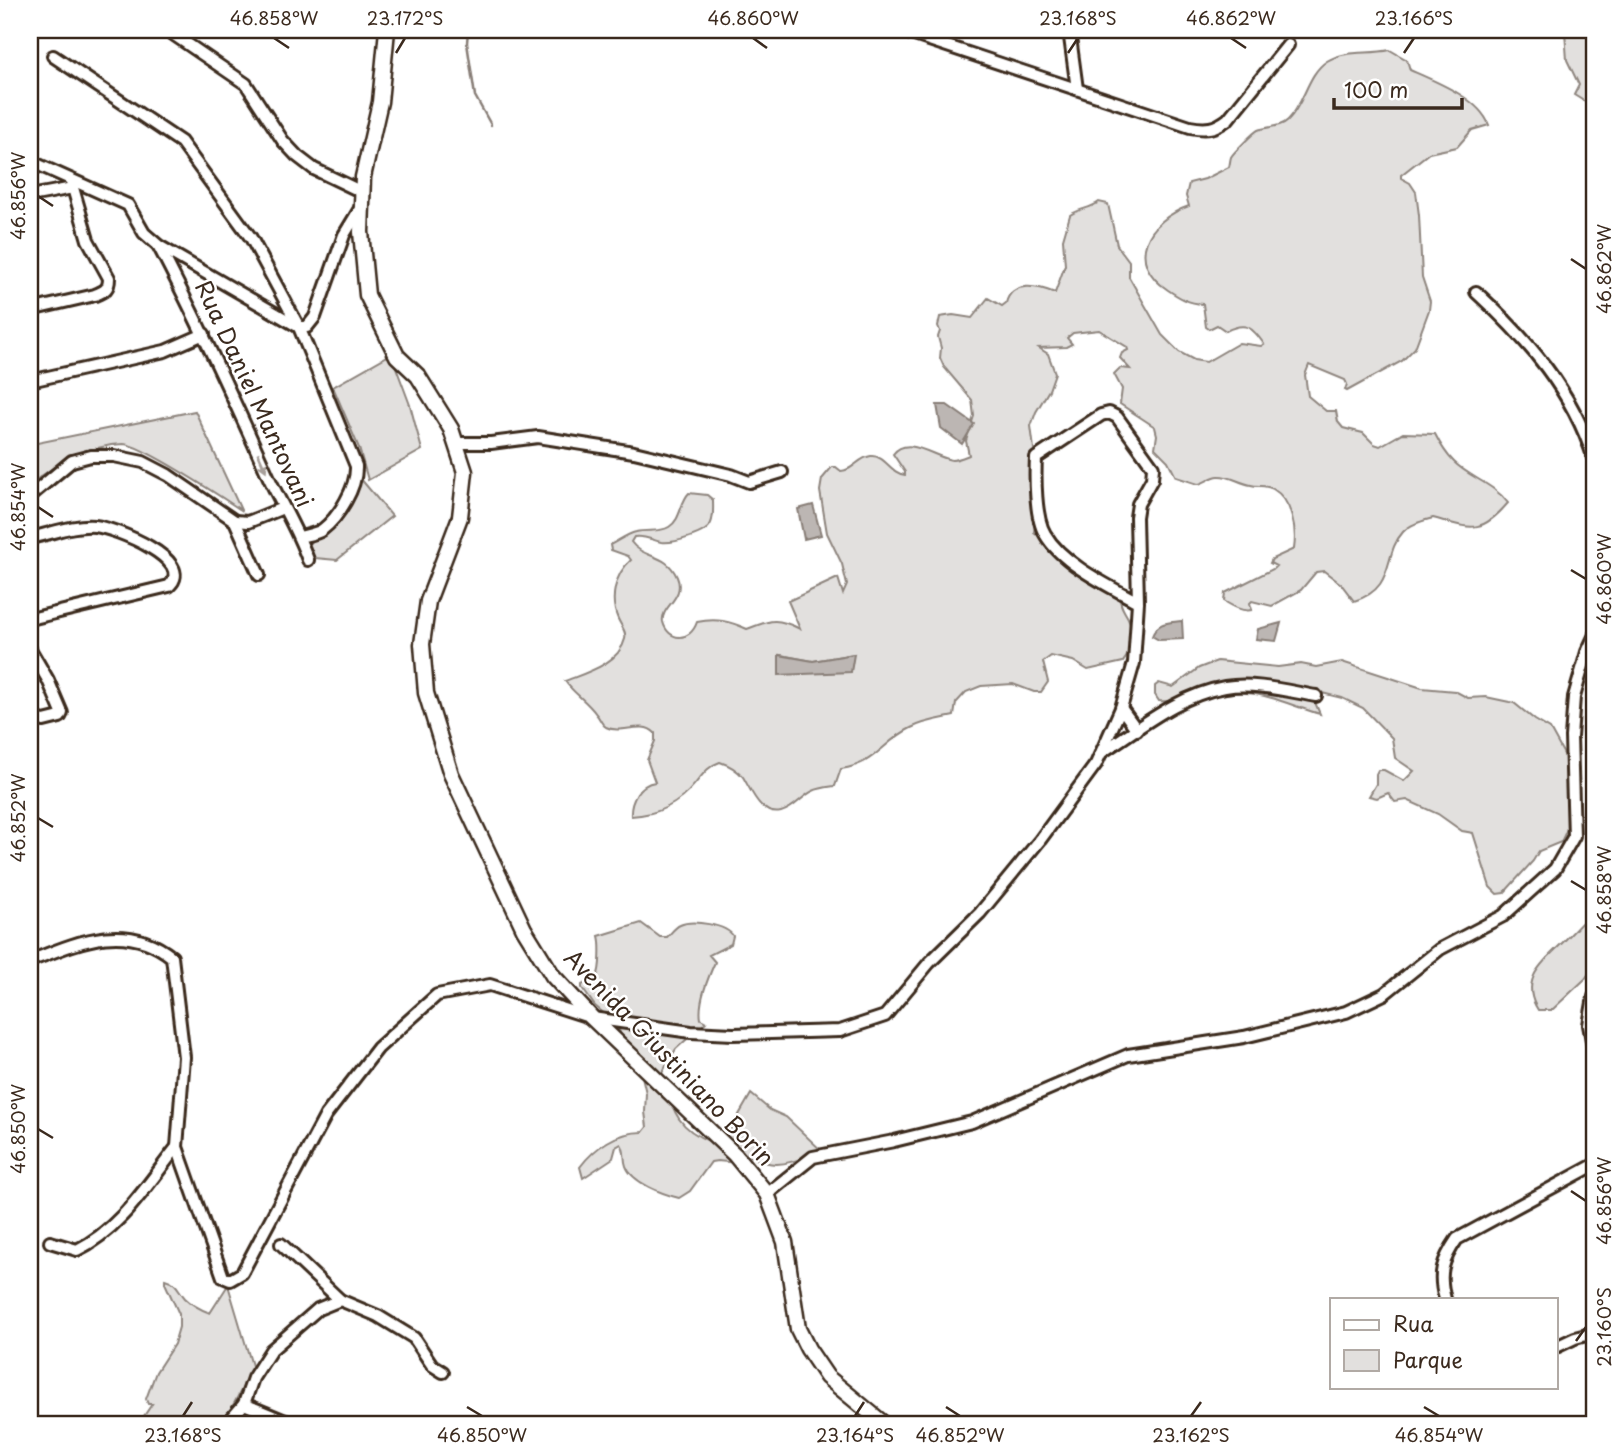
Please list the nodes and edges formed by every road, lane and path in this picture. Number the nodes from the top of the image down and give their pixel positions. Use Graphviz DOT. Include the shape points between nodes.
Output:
graph roads {
  1 [pos="167,30"];
  2 [pos="387,30"];
  3 [pos="899,30"];
  4 [pos="1069,30"];
  5 [pos="1288,45"];
  6 [pos="53,56"];
  7 [pos="1077,89"];
  8 [pos="30,161"];
  9 [pos="329,177"];
  10 [pos="363,177"];
  11 [pos="72,184"];
  12 [pos="30,196"];
  13 [pos="361,200"];
  14 [pos="361,232"];
  15 [pos="344,235"];
  16 [pos="159,246"];
  17 [pos="1476,292"];
  18 [pos="30,310"];
  19 [pos="299,327"];
  20 [pos="204,334"];
  21 [pos="30,381"];
  22 [pos="457,443"];
  23 [pos="1594,459"];
  24 [pos="782,472"];
  25 [pos="30,496"];
  26 [pos="283,508"];
  27 [pos="234,521"];
  28 [pos="300,537"];
  29 [pos="30,538"];
  30 [pos="308,560"];
  31 [pos="259,575"];
  32 [pos="1138,603"];
  33 [pos="30,619"];
  34 [pos="1594,637"];
  35 [pos="30,649"];
  36 [pos="1316,696"];
  37 [pos="1121,708"];
  38 [pos="30,717"];
  39 [pos="1137,730"];
  40 [pos="1102,752"];
  41 [pos="30,961"];
  42 [pos="1594,997"];
  43 [pos="592,1018"];
  44 [pos="1594,1051"];
  45 [pos="177,1147"];
  46 [pos="1594,1165"];
  47 [pos="767,1194"];
  48 [pos="50,1242"];
  49 [pos="281,1244"];
  50 [pos="325,1287"];
  51 [pos="1445,1298"];
  52 [pos="340,1300"];
  53 [pos="318,1309"];
  54 [pos="1594,1333"];
  55 [pos="1558,1347"];
  56 [pos="443,1372"];
  57 [pos="244,1404"];
  58 [pos="226,1425"];
  59 [pos="295,1425"];
  60 [pos="885,1425"];
  1 -- 9 [label="street" via="246,84 283,141"];
  2 -- 10 [label="main road, Avenida Giustiniano Borin" via="380,102"];
  3 -- 7 [label="street"];
  4 -- 7 [label="street"];
  5 -- 7 [label="street" via="1228,119 1206,130"];
  6 -- 19 [label="street" via="181,142 251,238"];
  8 -- 11 [label="street"];
  9 -- 10 [label="street"];
  9 -- 13 [label="street"];
  10 -- 13 [label="main road, Avenida Giustiniano Borin"];
  11 -- 12 [label="street"];
  11 -- 16 [label="street" via="128,205 144,233"];
  11 -- 18 [label="street" via="88,240 109,285 95,295"];
  13 -- 14 [label="main road, Avenida Giustiniano Borin"];
  13 -- 15 [label="street"];
  14 -- 15 [label="street"];
  14 -- 22 [label="main road, Avenida Giustiniano Borin" via="367,295 397,356 418,376"];
  15 -- 19 [label="street" via="315,317 307,327"];
  16 -- 19 [label="street"];
  16 -- 20 [label="street, Rua Daniel Mantovani"];
  17 -- 23 [label="street" via="1510,324 1565,391"];
  19 -- 28 [label="street" via="356,466 356,479 339,510 321,531"];
  20 -- 21 [label="street" via="165,351"];
  20 -- 26 [label="street, Rua Daniel Mantovani, one-way"];
  22 -- 24 [label="street" via="538,437 634,452 749,482"];
  22 -- 43 [label="main road, Avenida Giustiniano Borin" via="465,472 460,517 428,601 422,644 426,693 451,774 524,929 553,976"];
  25 -- 27 [label="street" via="72,461 114,456 144,462"];
  26 -- 27 [label="street" via="248,522"];
  26 -- 28 [label="street, Rua Daniel Mantovani"];
  27 -- 31 [label="street"];
  28 -- 30 [label="street, Rua Daniel Mantovani"];
  29 -- 33 [label="street" via="79,527 113,530 168,560 175,576 169,586"];
  32 -- 32 [label="street" via="1136,517 1153,467 1109,413 1037,458 1040,522 1045,534 1072,561"];
  32 -- 37 [label="street" via="1134,663"];
  34 -- 47 [label="street" via="1574,697 1574,836 1555,869 1503,916 1440,950 1384,994 1346,1012 1244,1037 1128,1055 972,1122 813,1157"];
  35 -- 38 [label="street" via="62,713 48,720"];
  36 -- 39 [label="street" via="1264,687 1227,687 1187,698"];
  37 -- 39 [label="street"];
  37 -- 40 [label="street"];
  39 -- 40 [label="street"];
  40 -- 43 [label="street" via="980,914 929,962 885,1016 840,1031 744,1034 691,1032"];
  41 -- 45 [label="street" via="95,938 117,936 146,942 172,957 184,1057"];
  42 -- 44 [label="street" via="1589,1025"];
  43 -- 45 [label="street" via="490,985 437,995 378,1048 326,1115 242,1273 230,1280 223,1277"];
  43 -- 47 [label="main road, Avenida Giustiniano Borin" via="735,1155"];
  45 -- 48 [label="street" via="116,1223 88,1245 77,1250"];
  46 -- 51 [label="street" via="1457,1239 1440,1279"];
  47 -- 60 [label="main road, Avenida Giustiniano Borin" via="785,1242 798,1329 808,1349 827,1377"];
  49 -- 50 [label="street"];
  50 -- 52 [label="street"];
  50 -- 53 [label="street"];
  52 -- 53 [label="street"];
  52 -- 56 [label="street" via="397,1326 414,1338 432,1365"];
  53 -- 57 [label="street" via="271,1350 253,1378"];
  54 -- 55 [label="street"];
  57 -- 58 [label="street"];
  57 -- 59 [label="street"];
}
